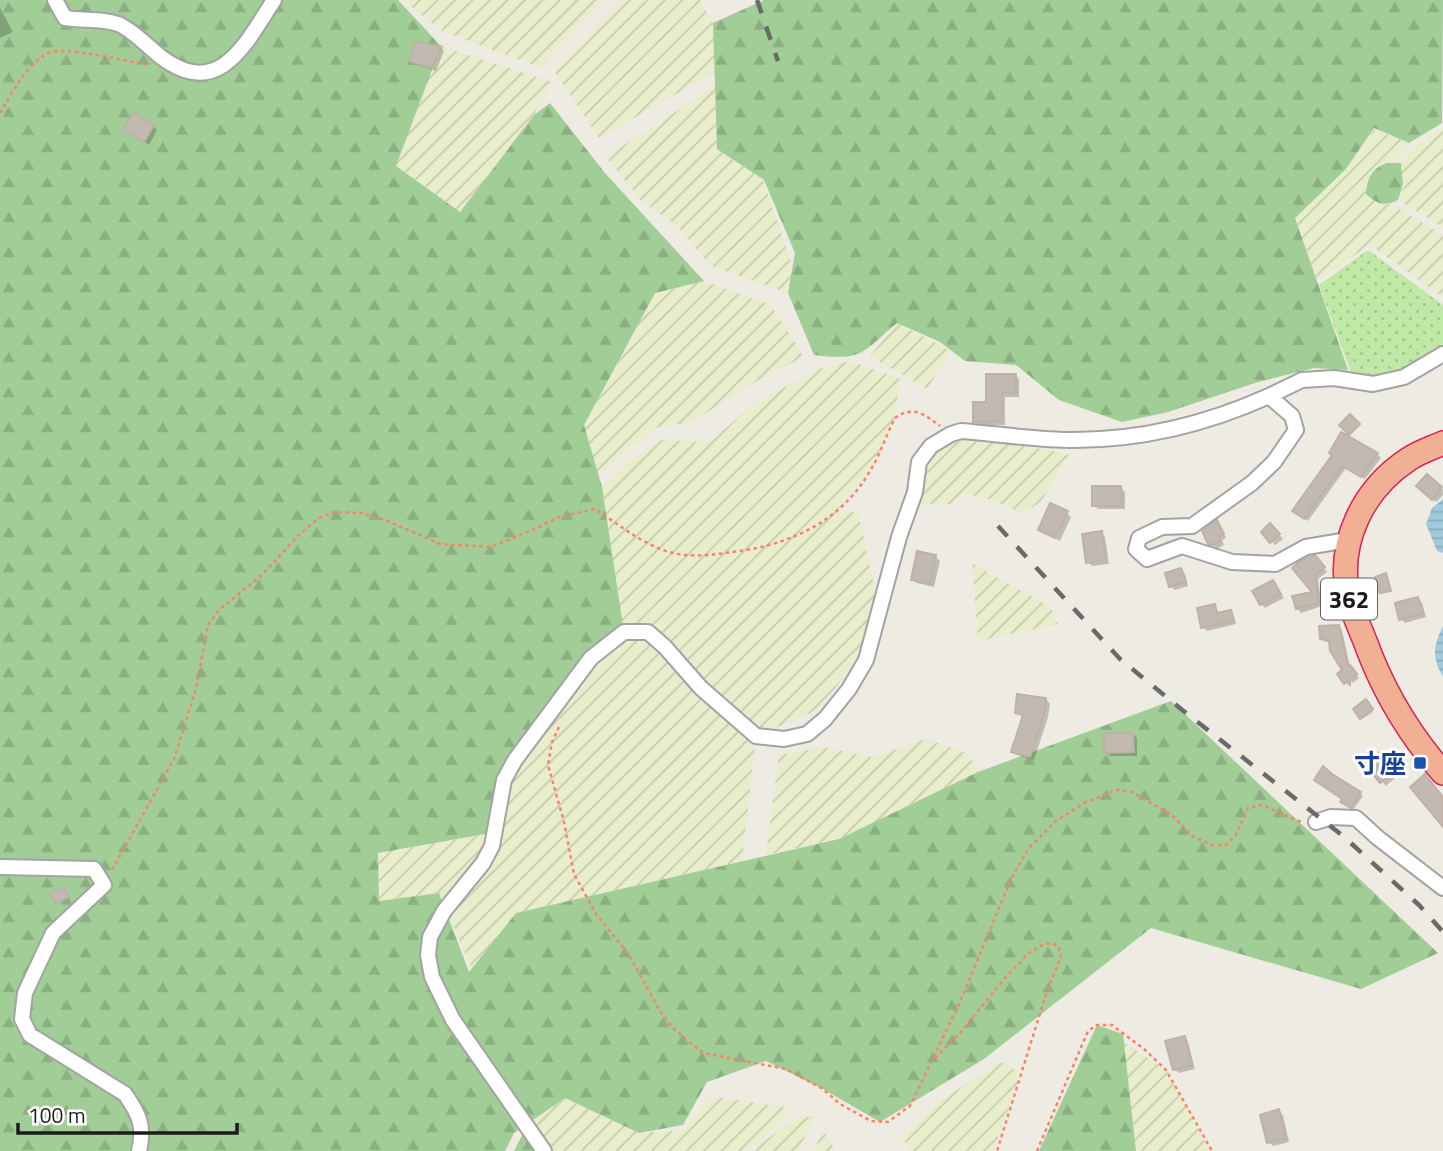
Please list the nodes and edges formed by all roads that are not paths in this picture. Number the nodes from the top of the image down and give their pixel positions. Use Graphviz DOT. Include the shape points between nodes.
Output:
graph roads {
  1 [pos="55,0"];
  2 [pos="274,0"];
  3 [pos="1443,354"];
  4 [pos="1269,396"];
  5 [pos="1443,443"];
  6 [pos="1348,540"];
  7 [pos="1443,773"];
  8 [pos="1316,822"];
  9 [pos="0,867"];
  10 [pos="1443,888"];
  11 [pos="139,1151"];
  12 [pos="544,1151"];
  1 -- 2 [label="street" via="65,18 120,25 190,73 218,70 240,51"];
  3 -- 4 [label="street" via="1404,377 1373,384 1334,377 1302,380"];
  4 -- 6 [label="street" via="1292,416 1296,429 1275,462 1192,526 1162,527 1139,538 1136,550 1147,559 1182,546 1232,562 1275,564 1306,547"];
  4 -- 12 [label="street" via="1237,411 1118,438 1074,440 961,432 931,446 919,462 915,492 866,660 849,689 807,734 784,739 755,736 648,632 624,632 591,658 504,780 492,846 444,911 430,937 428,955 432,977 453,1020"];
  5 -- 6 [label="highway, 362" via="1410,458 1383,480 1362,506"];
  6 -- 7 [label="highway, 362" via="1348,597 1374,668 1397,713"];
  8 -- 10 [label="street" via="1356,818"];
  9 -- 11 [label="street" via="94,869 104,886 54,933 25,993 22,1019 30,1035 125,1094 143,1130"];
}
